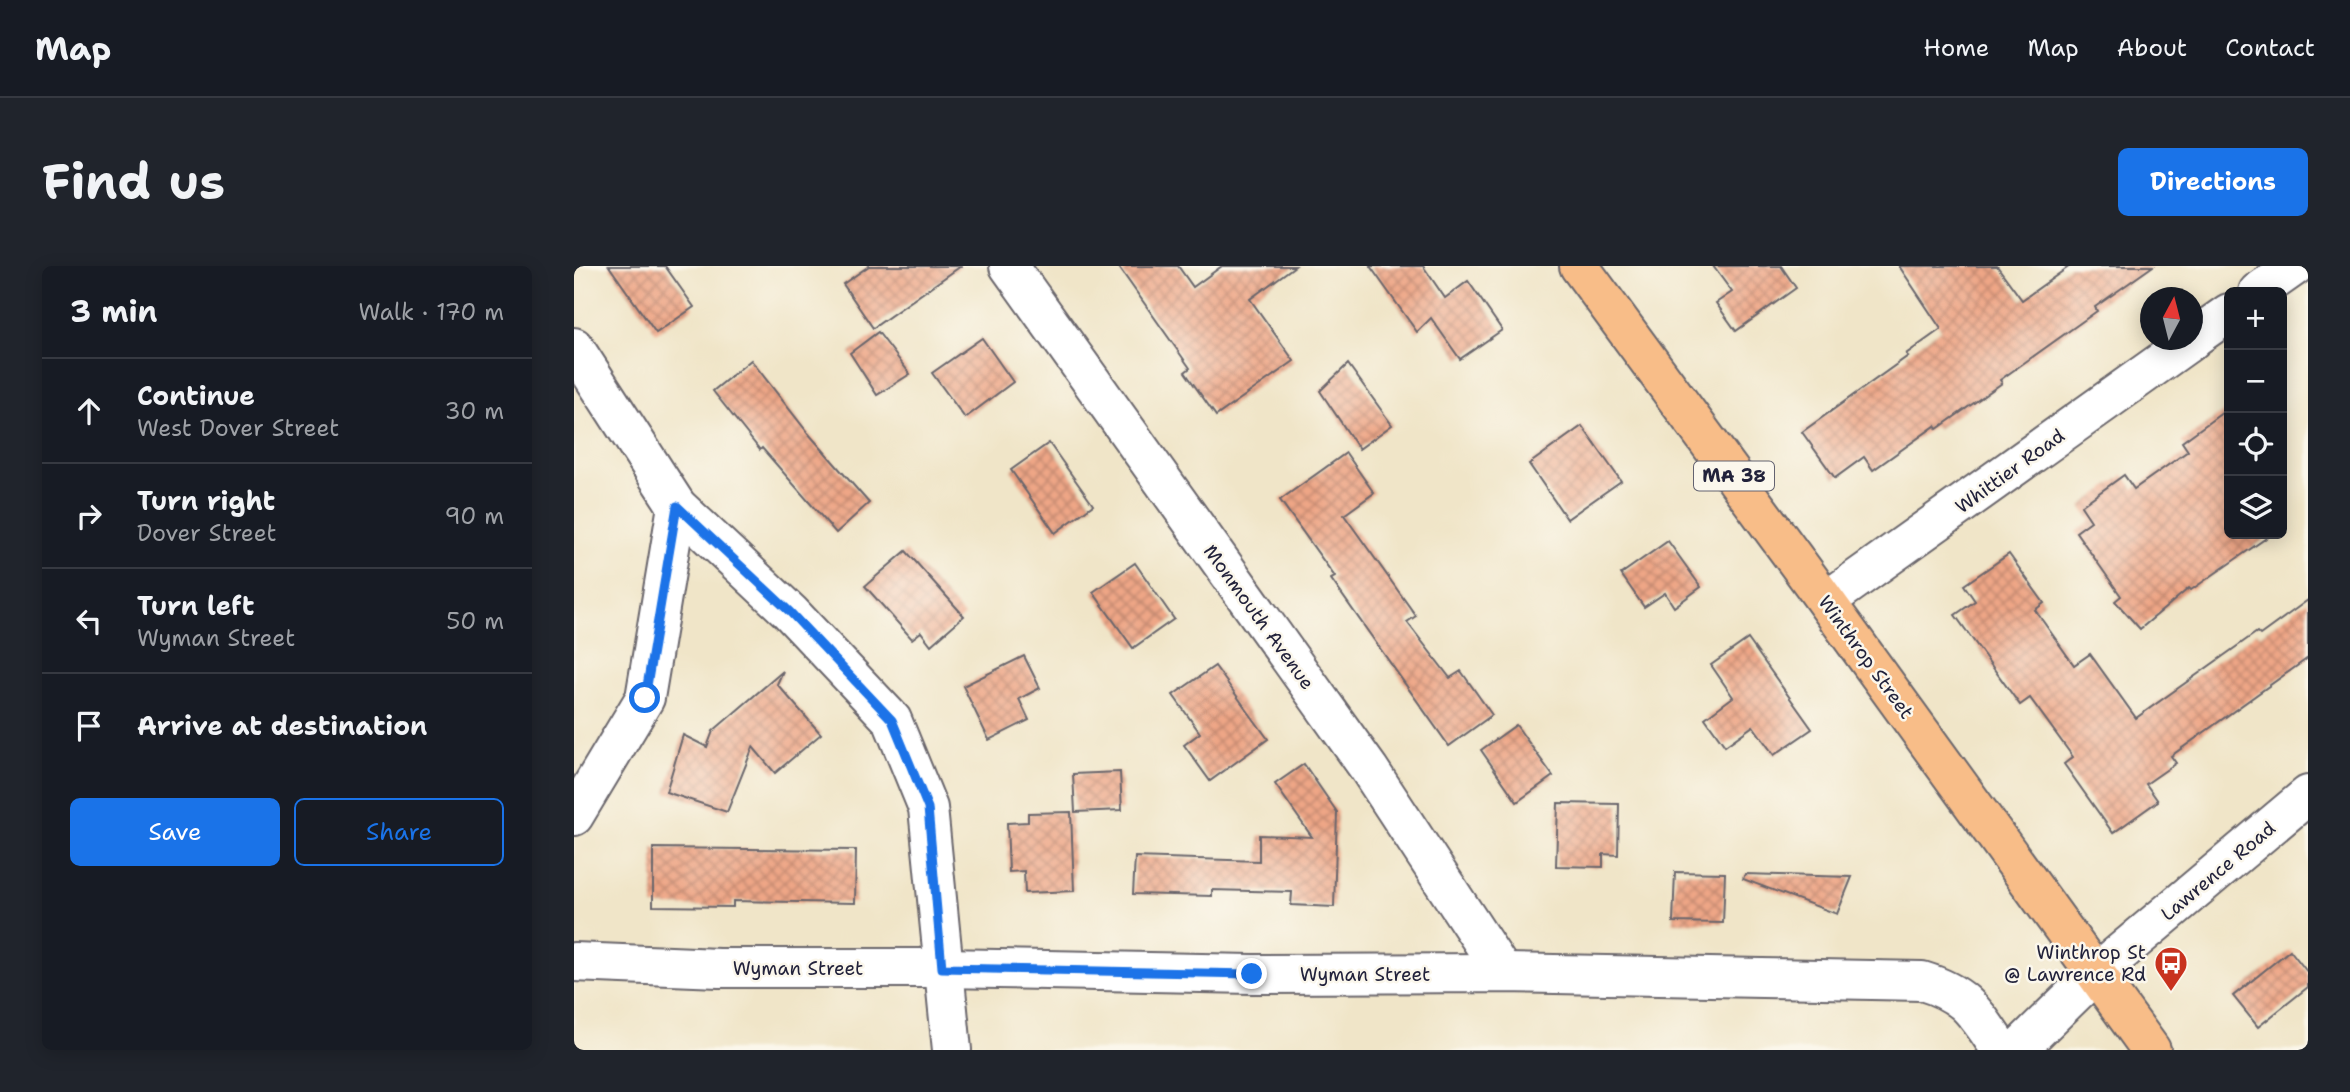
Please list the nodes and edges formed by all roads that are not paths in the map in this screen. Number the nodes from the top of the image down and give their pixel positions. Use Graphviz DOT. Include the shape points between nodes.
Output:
graph roads {
  1 [pos="1009,266"];
  2 [pos="1579,266"];
  3 [pos="2295,266"];
  4 [pos="2265,287"];
  5 [pos="2224,317"];
  6 [pos="2203,332"];
  7 [pos="574,347"];
  8 [pos="2178,350"];
  9 [pos="677,506"];
  10 [pos="1826,601"];
  11 [pos="2308,795"];
  12 [pos="574,816"];
  13 [pos="574,962"];
  14 [pos="942,968"];
  15 [pos="1503,973"];
  16 [pos="2095,974"];
  17 [pos="952,1050"];
  18 [pos="2001,1050"];
  19 [pos="2017,1050"];
  20 [pos="2151,1050"];
  1 -- 15 [label="street, Monmouth Avenue" via="1369,769"];
  2 -- 10 [label="main road, Winthrop Street / MA 38"];
  3 -- 4 [label="street"];
  5 -- 6 [label="street, Whittier Road"];
  7 -- 9 [label="street"];
  8 -- 10 [label="street, Whittier Road"];
  9 -- 12 [label="street" via="645,698"];
  9 -- 14 [label="street" via="790,612 892,720 928,808"];
  10 -- 16 [label="main road, Winthrop Street / MA 38"];
  11 -- 16 [label="street, Lawrence Road"];
  13 -- 14 [label="street, Wyman Street" via="719,968"];
  14 -- 15 [label="street, Wyman Street"];
  14 -- 17 [label="street"];
  15 -- 18 [label="street, Wyman Street" via="1922,981 1946,988 1968,1004"];
  16 -- 19 [label="street, Lawrence Road"];
  16 -- 20 [label="main road, Winthrop Street / MA 38"];
}
